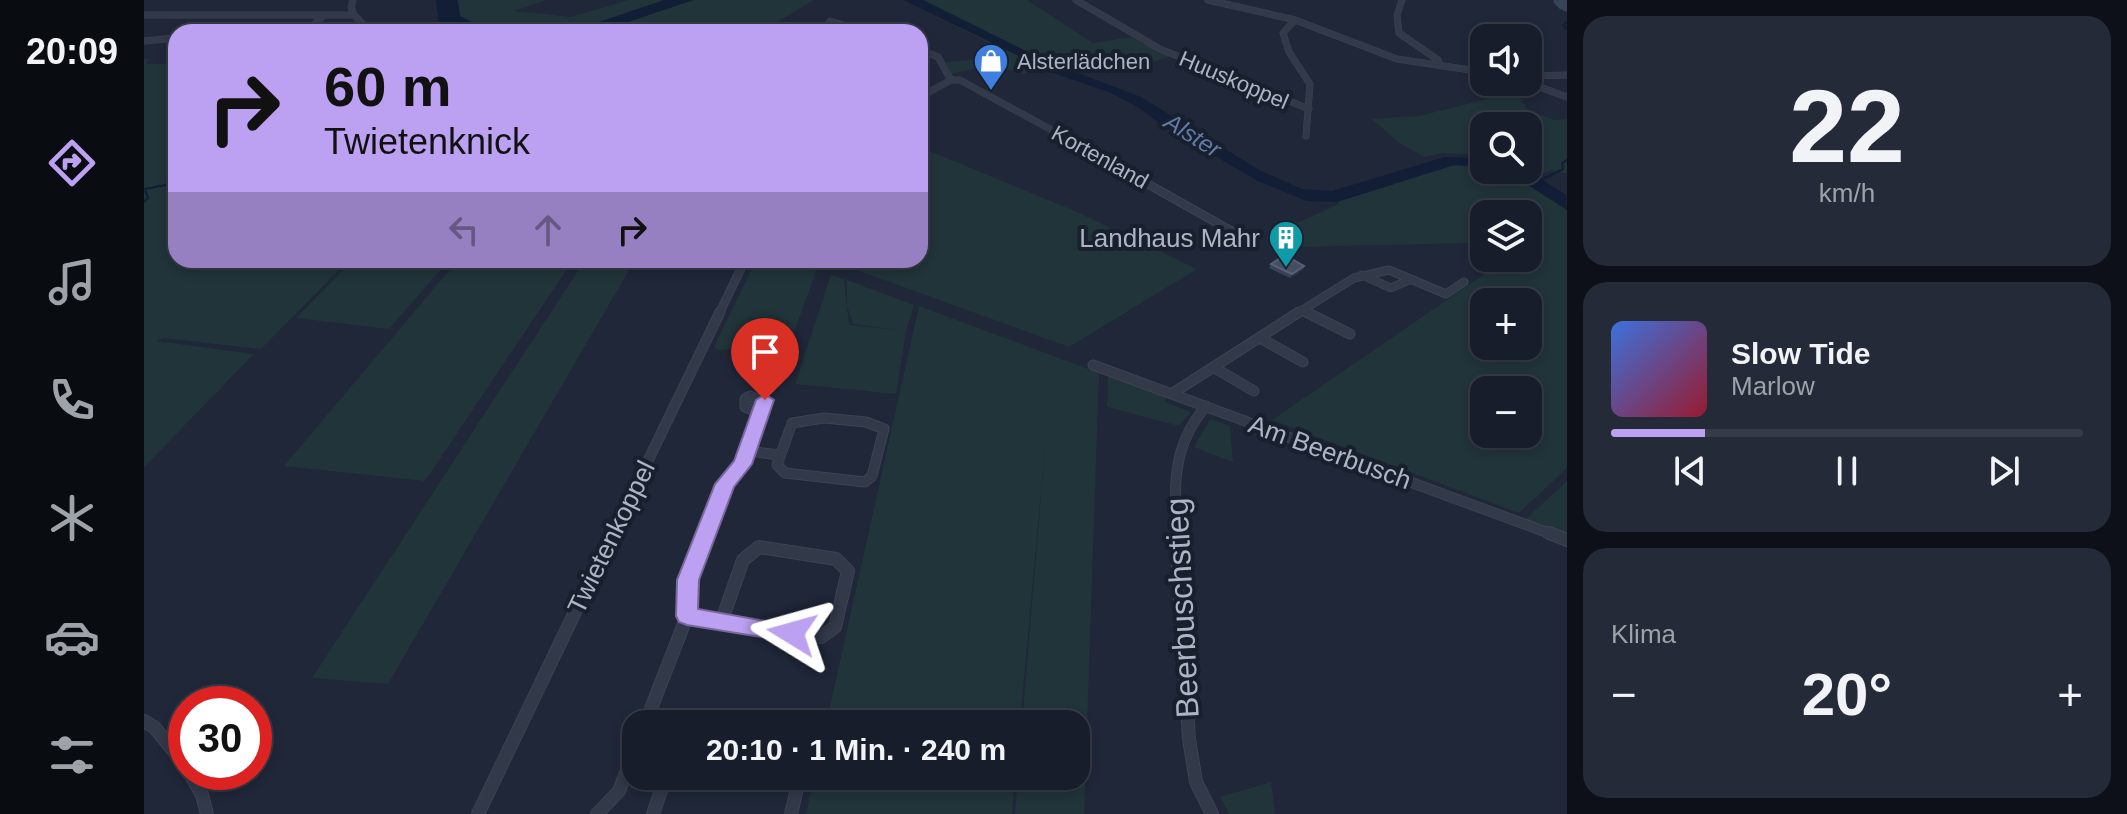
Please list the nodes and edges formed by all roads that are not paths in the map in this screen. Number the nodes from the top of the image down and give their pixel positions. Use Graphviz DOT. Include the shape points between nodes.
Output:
graph roads {
  1 [pos="353,0"];
  2 [pos="1076,0"];
  3 [pos="1208,0"];
  4 [pos="1402,0"];
  5 [pos="144,15"];
  6 [pos="354,15"];
  7 [pos="323,16"];
  8 [pos="1295,20"];
  9 [pos="830,21"];
  10 [pos="315,24"];
  11 [pos="363,24"];
  12 [pos="840,24"];
  13 [pos="168,39"];
  14 [pos="144,41"];
  15 [pos="928,53"];
  16 [pos="1440,66"];
  17 [pos="1470,70"];
  18 [pos="1567,75"];
  19 [pos="1542,76"];
  20 [pos="953,80"];
  21 [pos="1542,88"];
  22 [pos="928,93"];
  23 [pos="1567,97"];
  24 [pos="1309,109"];
  25 [pos="1306,136"];
  26 [pos="1244,238"];
  27 [pos="741,268"];
  28 [pos="1362,275"];
  29 [pos="1406,278"];
  30 [pos="1464,282"];
  31 [pos="1302,310"];
  32 [pos="1350,334"];
  33 [pos="1260,338"];
  34 [pos="1303,362"];
  35 [pos="1093,365"];
  36 [pos="1213,367"];
  37 [pos="1254,391"];
  38 [pos="1173,393"];
  39 [pos="1206,406"];
  40 [pos="761,414"];
  41 [pos="748,451"];
  42 [pos="779,455"];
  43 [pos="1567,540"];
  44 [pos="687,616"];
  45 [pos="722,620"];
  46 [pos="650,710"];
  47 [pos="144,721"];
  48 [pos="168,744"];
  49 [pos="622,784"];
  50 [pos="199,790"];
  51 [pos="661,790"];
  52 [pos="797,790"];
  53 [pos="207,814"];
  54 [pos="478,814"];
  55 [pos="597,814"];
  56 [pos="653,814"];
  57 [pos="791,814"];
  58 [pos="1212,814"];
  1 -- 6 [label="street"];
  2 -- 24 [label="street, Huuskoppel" via="1160,49"];
  3 -- 8 [label="street"];
  4 -- 16 [label="street" via="1399,33"];
  5 -- 7 [label="street"];
  6 -- 7 [label="street"];
  6 -- 11 [label="street"];
  7 -- 10 [label="street"];
  8 -- 16 [label="street" via="1397,59"];
  8 -- 24 [label="street" via="1283,33 1283,44 1308,78"];
  9 -- 12 [label="street"];
  13 -- 14 [label="street"];
  15 -- 20 [label="street, Kortenland" via="938,57"];
  16 -- 17 [label="street"];
  18 -- 19 [label="street"];
  20 -- 22 [label="street"];
  20 -- 26 [label="street, Kortenland"];
  21 -- 23 [label="street"];
  24 -- 25 [label="street"];
  27 -- 54 [label="street, Twietenkoppel"];
  28 -- 29 [label="street" via="1385,269"];
  28 -- 29 [label="street" via="1391,288"];
  28 -- 31 [label="street"];
  29 -- 30 [label="street" via="1446,294"];
  31 -- 32 [label="street"];
  31 -- 33 [label="street"];
  33 -- 34 [label="street"];
  33 -- 36 [label="street"];
  35 -- 38 [label="street, Am Beerbusch"];
  36 -- 37 [label="street"];
  36 -- 38 [label="street"];
  38 -- 39 [label="street, Am Beerbusch"];
  39 -- 43 [label="street, Am Beerbusch"];
  39 -- 58 [label="street, Beerbuschstieg" via="1189,426 1178,455 1175,509 1189,739 1196,782"];
  40 -- 41 [label="street"];
  41 -- 42 [label="street"];
  41 -- 44 [label="street" via="725,484 688,580"];
  42 -- 42 [label="street" via="777,465 785,473 865,482 872,476 884,429 807,415 792,423"];
  44 -- 45 [label="street"];
  44 -- 46 [label="street"];
  45 -- 45 [label="street" via="821,637 835,627 848,571 836,559 759,547 743,560"];
  47 -- 48 [label="street"];
  49 -- 55 [label="street"];
  50 -- 53 [label="street"];
  51 -- 56 [label="street"];
  52 -- 57 [label="street"];
}
